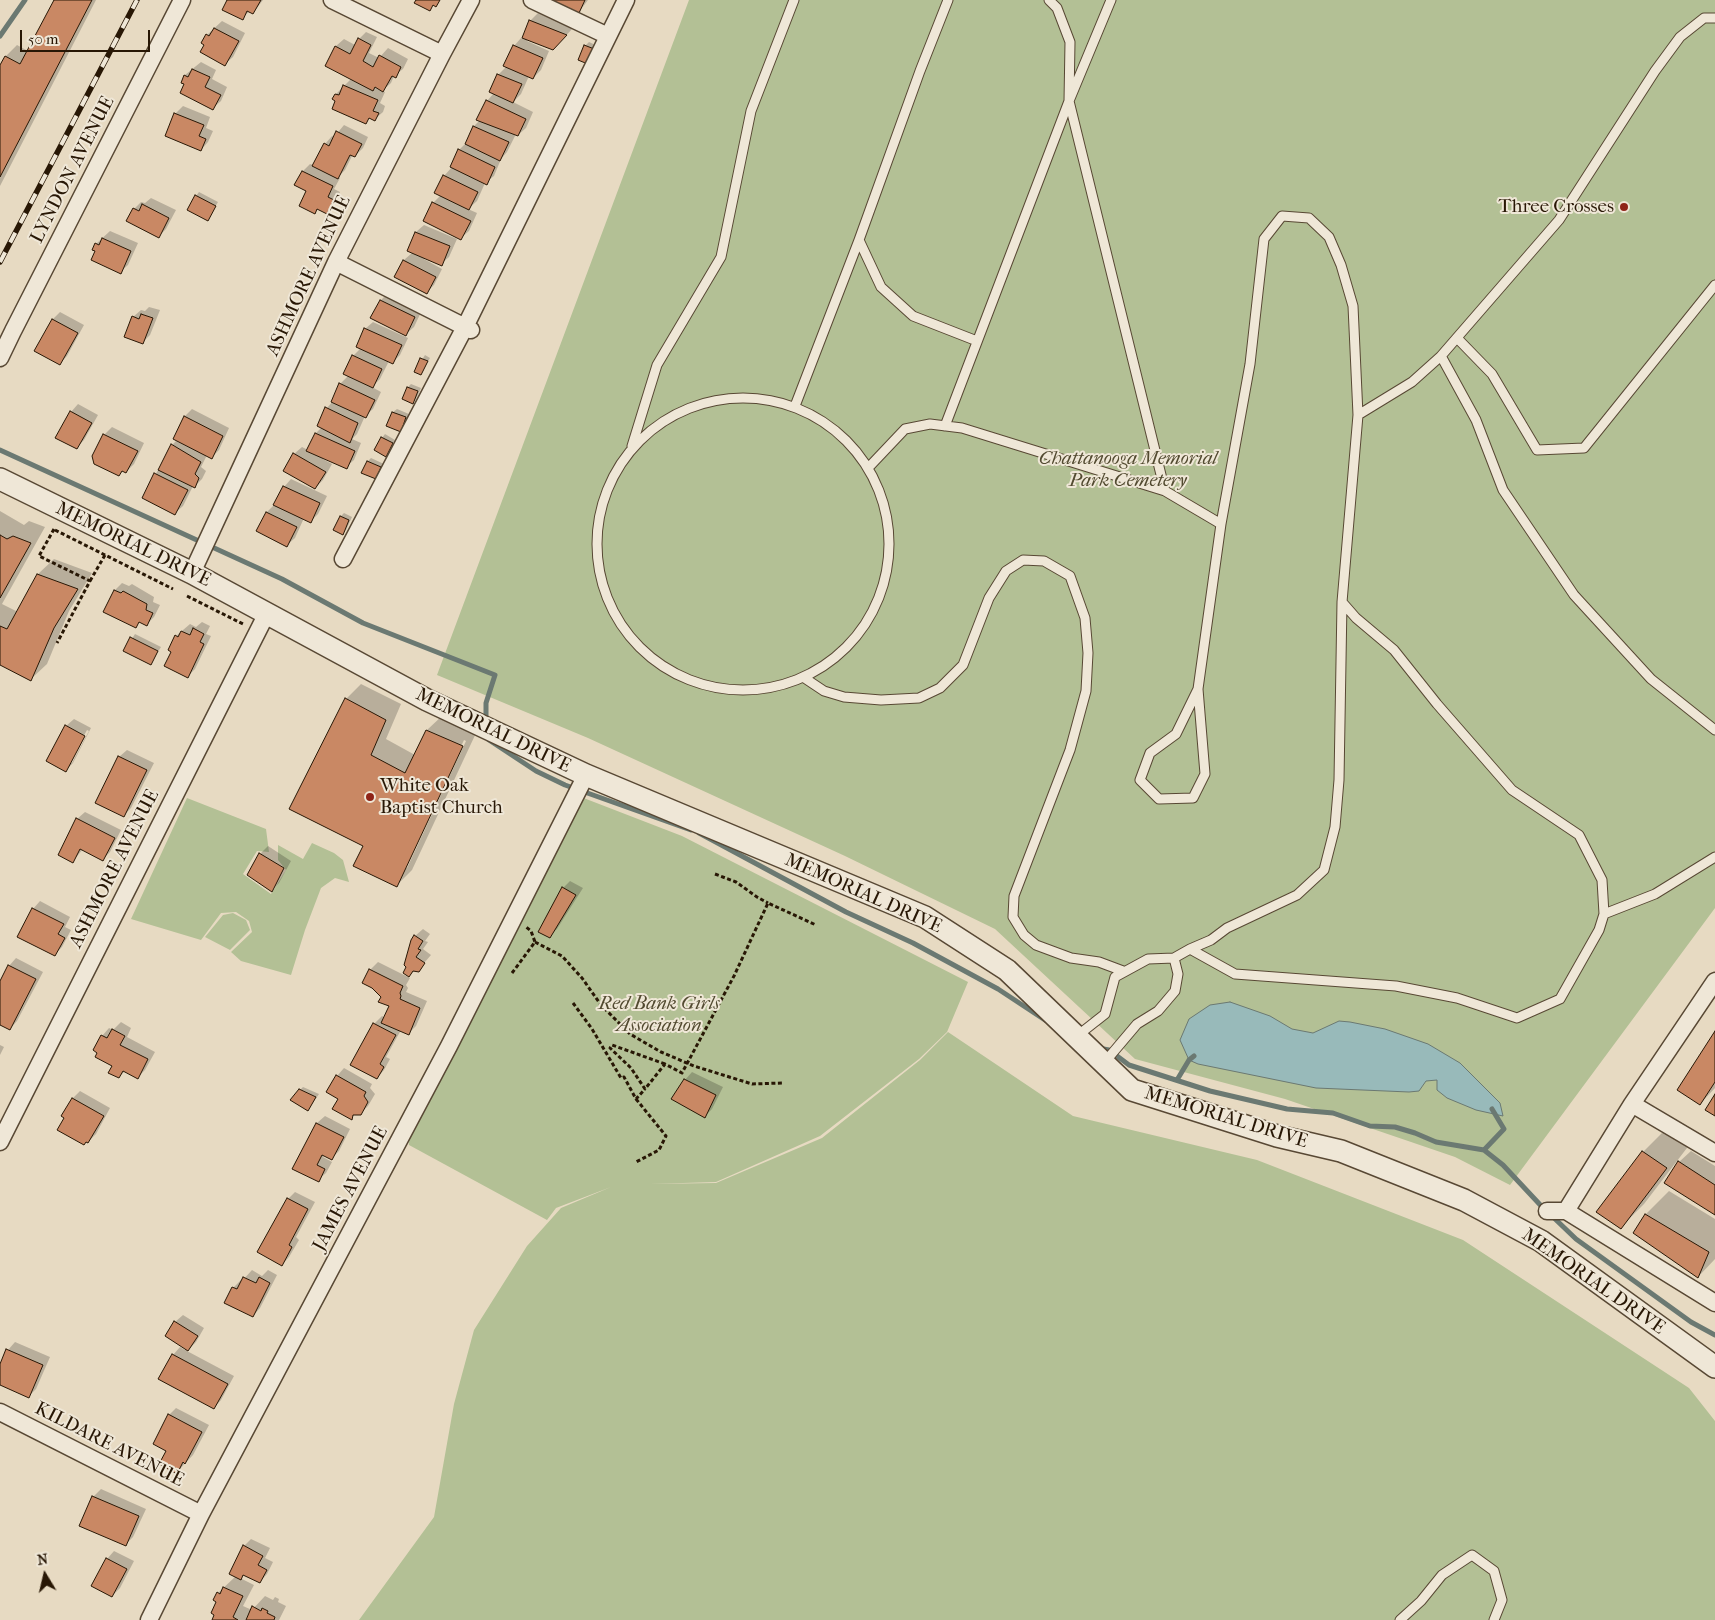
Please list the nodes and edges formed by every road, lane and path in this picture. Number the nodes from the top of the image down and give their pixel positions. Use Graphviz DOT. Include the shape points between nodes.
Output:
graph roads {
  1 [pos="182,0"];
  2 [pos="332,0"];
  3 [pos="471,0"];
  4 [pos="532,0"];
  5 [pos="626,0"];
  6 [pos="794,0"];
  7 [pos="948,0"];
  8 [pos="1048,0"];
  9 [pos="1111,0"];
  10 [pos="1715,18"];
  11 [pos="608,36"];
  12 [pos="442,54"];
  13 [pos="1069,101"];
  14 [pos="859,240"];
  15 [pos="336,262"];
  16 [pos="1715,285"];
  17 [pos="468,329"];
  18 [pos="1457,338"];
  19 [pos="977,341"];
  20 [pos="1441,356"];
  21 [pos="0,358"];
  22 [pos="795,406"];
  23 [pos="1358,415"];
  24 [pos="945,426"];
  25 [pos="632,446"];
  26 [pos="869,467"];
  27 [pos="0,479"];
  28 [pos="1165,491"];
  29 [pos="1221,524"];
  30 [pos="46,525"];
  31 [pos="54,529"];
  32 [pos="105,555"];
  33 [pos="344,559"];
  34 [pos="192,573"];
  35 [pos="90,581"];
  36 [pos="173,589"];
  37 [pos="187,596"];
  38 [pos="1342,602"];
  39 [pos="267,614"];
  40 [pos="246,626"];
  41 [pos="58,644"];
  42 [pos="806,679"];
  43 [pos="1198,689"];
  44 [pos="1715,730"];
  45 [pos="586,775"];
  46 [pos="1715,857"];
  47 [pos="715,874"];
  48 [pos="768,903"];
  49 [pos="1604,914"];
  50 [pos="514,918"];
  51 [pos="816,925"];
  52 [pos="535,942"];
  53 [pos="1190,949"];
  54 [pos="1174,958"];
  55 [pos="1123,971"];
  56 [pos="512,973"];
  57 [pos="1715,982"];
  58 [pos="573,1003"];
  59 [pos="1076,1036"];
  60 [pos="687,1063"];
  61 [pos="1104,1063"];
  62 [pos="665,1064"];
  63 [pos="782,1083"];
  64 [pos="645,1088"];
  65 [pos="636,1099"];
  66 [pos="1632,1104"];
  67 [pos="0,1142"];
  68 [pos="1715,1153"];
  69 [pos="636,1162"];
  70 [pos="1547,1211"];
  71 [pos="1566,1211"];
  72 [pos="1715,1303"];
  73 [pos="1715,1367"];
  74 [pos="0,1412"];
  75 [pos="201,1514"];
  76 [pos="149,1620"];
  77 [pos="1400,1620"];
  78 [pos="1494,1620"];
  1 -- 21 [label="street, LYNDON AVENUE"];
  2 -- 12 [label="street"];
  3 -- 12 [label="street, ASHMORE AVENUE"];
  4 -- 11 [label="street"];
  5 -- 11 [label="street"];
  6 -- 25 [label="lane" via="751,111 722,257 657,365"];
  7 -- 14 [label="lane"];
  8 -- 13 [label="lane" via="1057,8 1070,42"];
  9 -- 13 [label="lane"];
  10 -- 18 [label="lane" via="1704,18 1680,37 1559,220"];
  11 -- 17 [label="street"];
  12 -- 15 [label="street, ASHMORE AVENUE"];
  13 -- 19 [label="lane"];
  13 -- 28 [label="lane"];
  14 -- 19 [label="lane" via="881,287 913,316"];
  14 -- 22 [label="lane"];
  15 -- 17 [label="street"];
  15 -- 34 [label="street, ASHMORE AVENUE"];
  16 -- 18 [label="lane" via="1584,448 1538,450 1492,374"];
  17 -- 33 [label="street"];
  18 -- 20 [label="lane"];
  19 -- 24 [label="lane"];
  20 -- 23 [label="lane" via="1412,382"];
  20 -- 44 [label="lane" via="1476,420 1503,490 1574,595 1651,679"];
  22 -- 25 [label="lane" via="746,396 704,402 665,419"];
  22 -- 26 [label="lane" via="834,428"];
  23 -- 29 [label="lane" via="1353,306 1341,265 1329,237 1309,218 1282,216 1264,239 1250,364"];
  23 -- 38 [label="lane"];
  24 -- 26 [label="lane" via="930,424 905,429"];
  24 -- 28 [label="lane" via="962,428"];
  25 -- 42 [label="lane" via="604,495 596,552 609,606 643,652 691,682 738,690 748,691"];
  26 -- 42 [label="lane" via="888,513 890,563 875,611 845,651"];
  27 -- 34 [label="street, MEMORIAL DRIVE"];
  28 -- 29 [label="lane"];
  29 -- 43 [label="lane"];
  30 -- 31 [label="path"];
  31 -- 32 [label="path"];
  31 -- 35 [label="path" via="39,556"];
  32 -- 35 [label="path"];
  32 -- 36 [label="path"];
  34 -- 39 [label="street, MEMORIAL DRIVE"];
  35 -- 41 [label="path"];
  37 -- 40 [label="path"];
  38 -- 49 [label="lane" via="1394,650 1512,790 1579,835 1602,880"];
  38 -- 53 [label="lane" via="1339,780 1334,827 1324,870 1297,894"];
  39 -- 45 [label="street, MEMORIAL DRIVE" via="427,700"];
  39 -- 67 [label="street, ASHMORE AVENUE"];
  42 -- 55 [label="lane" via="824,692 844,697 881,700 919,698 940,688 963,665 989,598 1006,570 1023,560 1044,561 1070,576 1085,618 1088,653 1086,691 1070,750 1014,896 1013,917 1024,936 1036,945"];
  43 -- 43 [label="lane" via="1205,774 1193,798 1159,799 1140,780 1150,753 1176,734"];
  45 -- 50 [label="street, JAMES AVENUE"];
  45 -- 59 [label="street, MEMORIAL DRIVE" via="924,917 1007,970"];
  46 -- 49 [label="lane" via="1655,894"];
  47 -- 48 [label="path" via="736,882"];
  48 -- 51 [label="path"];
  48 -- 60 [label="path" via="734,976"];
  49 -- 53 [label="lane" via="1599,930 1560,999 1516,1018 1457,998 1396,986 1235,974"];
  50 -- 52 [label="path" via="531,931"];
  50 -- 75 [label="street, JAMES AVENUE"];
  52 -- 56 [label="path"];
  52 -- 60 [label="path" via="562,956 601,1005 630,1034"];
  53 -- 54 [label="lane"];
  54 -- 55 [label="lane" via="1148,958"];
  54 -- 61 [label="lane" via="1178,974 1175,990 1158,1011 1137,1024"];
  55 -- 59 [label="lane" via="1115,976 1105,1014"];
  57 -- 66 [label="street"];
  58 -- 65 [label="path"];
  59 -- 61 [label="street, MEMORIAL DRIVE"];
  60 -- 62 [label="path" via="682,1072"];
  60 -- 63 [label="path" via="752,1084"];
  61 -- 73 [label="street, MEMORIAL DRIVE" via="1132,1090 1277,1136 1341,1151 1464,1200 1541,1241"];
  62 -- 64 [label="path"];
  62 -- 64 [label="path" via="612,1045 610,1048 631,1068"];
  64 -- 65 [label="path"];
  65 -- 69 [label="path" via="666,1136 659,1150"];
  66 -- 68 [label="street"];
  66 -- 71 [label="street"];
  70 -- 71 [label="street"];
  71 -- 72 [label="street"];
  74 -- 75 [label="street, KILDARE AVENUE"];
  75 -- 76 [label="street, JAMES AVENUE"];
  77 -- 78 [label="lane" via="1442,1575 1472,1555 1494,1571 1502,1600"];
}
